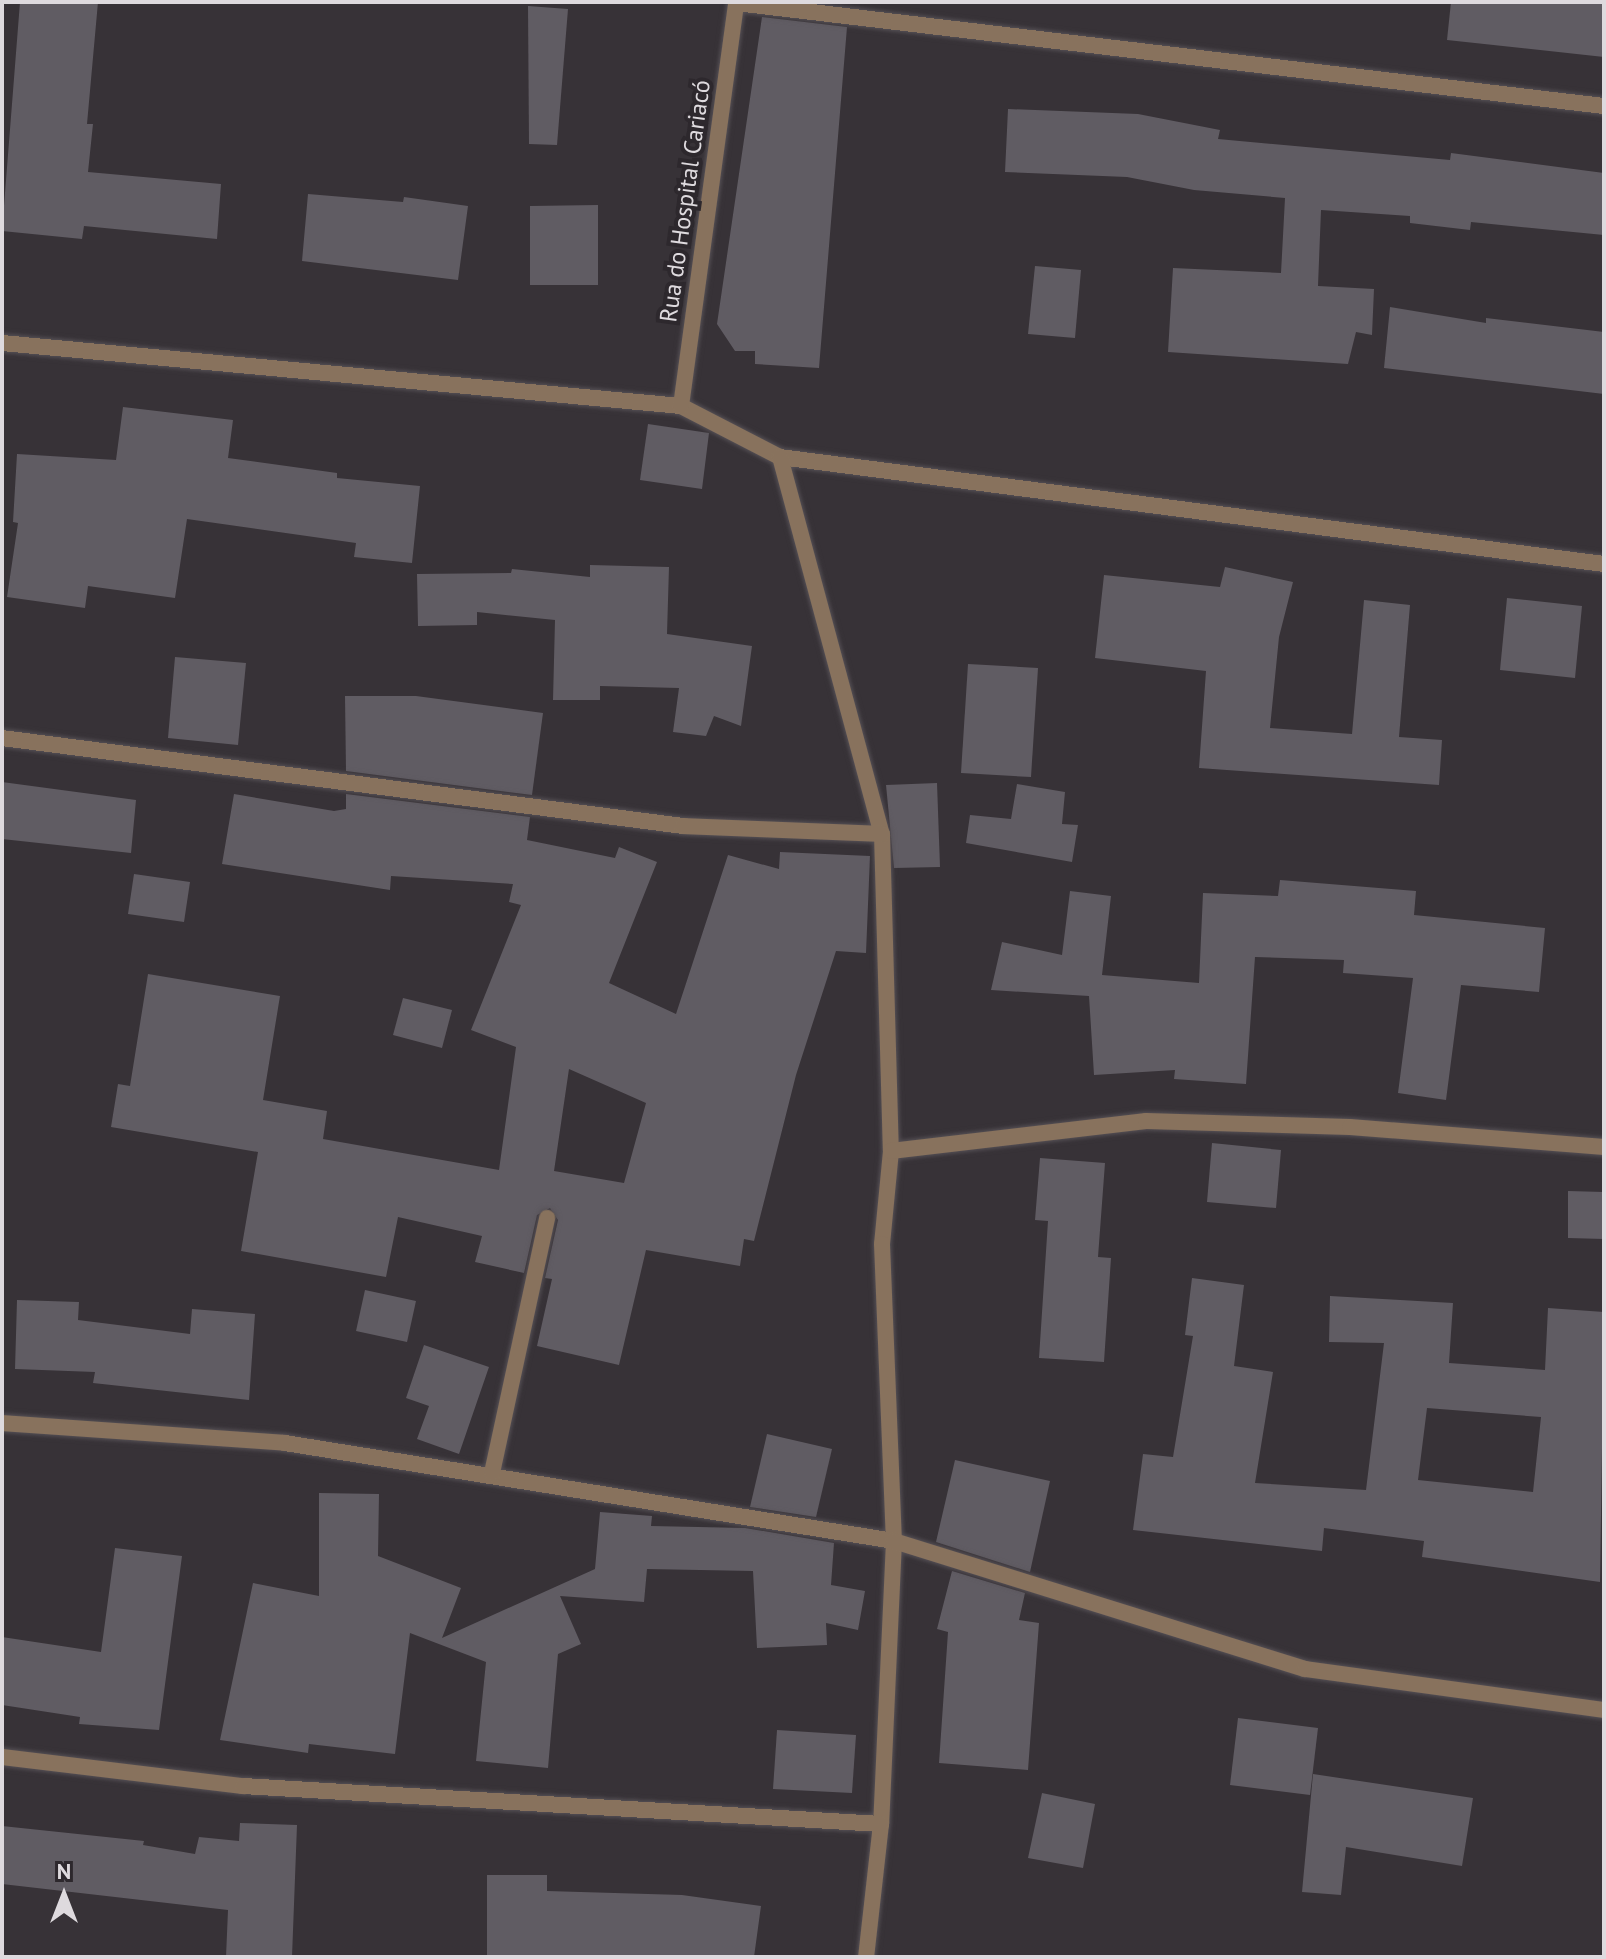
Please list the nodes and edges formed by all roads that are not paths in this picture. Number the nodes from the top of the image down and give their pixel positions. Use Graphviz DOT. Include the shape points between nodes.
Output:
graph roads {
  1 [pos="736,3"];
  2 [pos="1604,106"];
  3 [pos="2,343"];
  4 [pos="681,406"];
  5 [pos="780,457"];
  6 [pos="1604,564"];
  7 [pos="2,738"];
  8 [pos="882,834"];
  9 [pos="1604,1147"];
  10 [pos="891,1151"];
  11 [pos="547,1218"];
  12 [pos="2,1423"];
  13 [pos="492,1473"];
  14 [pos="894,1541"];
  15 [pos="1604,1710"];
  16 [pos="2,1757"];
  17 [pos="881,1824"];
  18 [pos="866,1957"];
  1 -- 2 [label="street"];
  1 -- 4 [label="street, Rua do Hospital Cariacó"];
  3 -- 4 [label="street"];
  4 -- 5 [label="street"];
  5 -- 6 [label="street"];
  5 -- 8 [label="street"];
  7 -- 8 [label="street" via="683,826"];
  8 -- 10 [label="street"];
  9 -- 10 [label="street" via="1350,1127 1146,1121"];
  10 -- 14 [label="street" via="882,1244"];
  11 -- 13 [label="street"];
  12 -- 13 [label="street" via="285,1443"];
  13 -- 14 [label="street"];
  14 -- 15 [label="street" via="1305,1669"];
  14 -- 17 [label="street"];
  16 -- 17 [label="street" via="243,1786"];
  17 -- 18 [label="street"];
}
